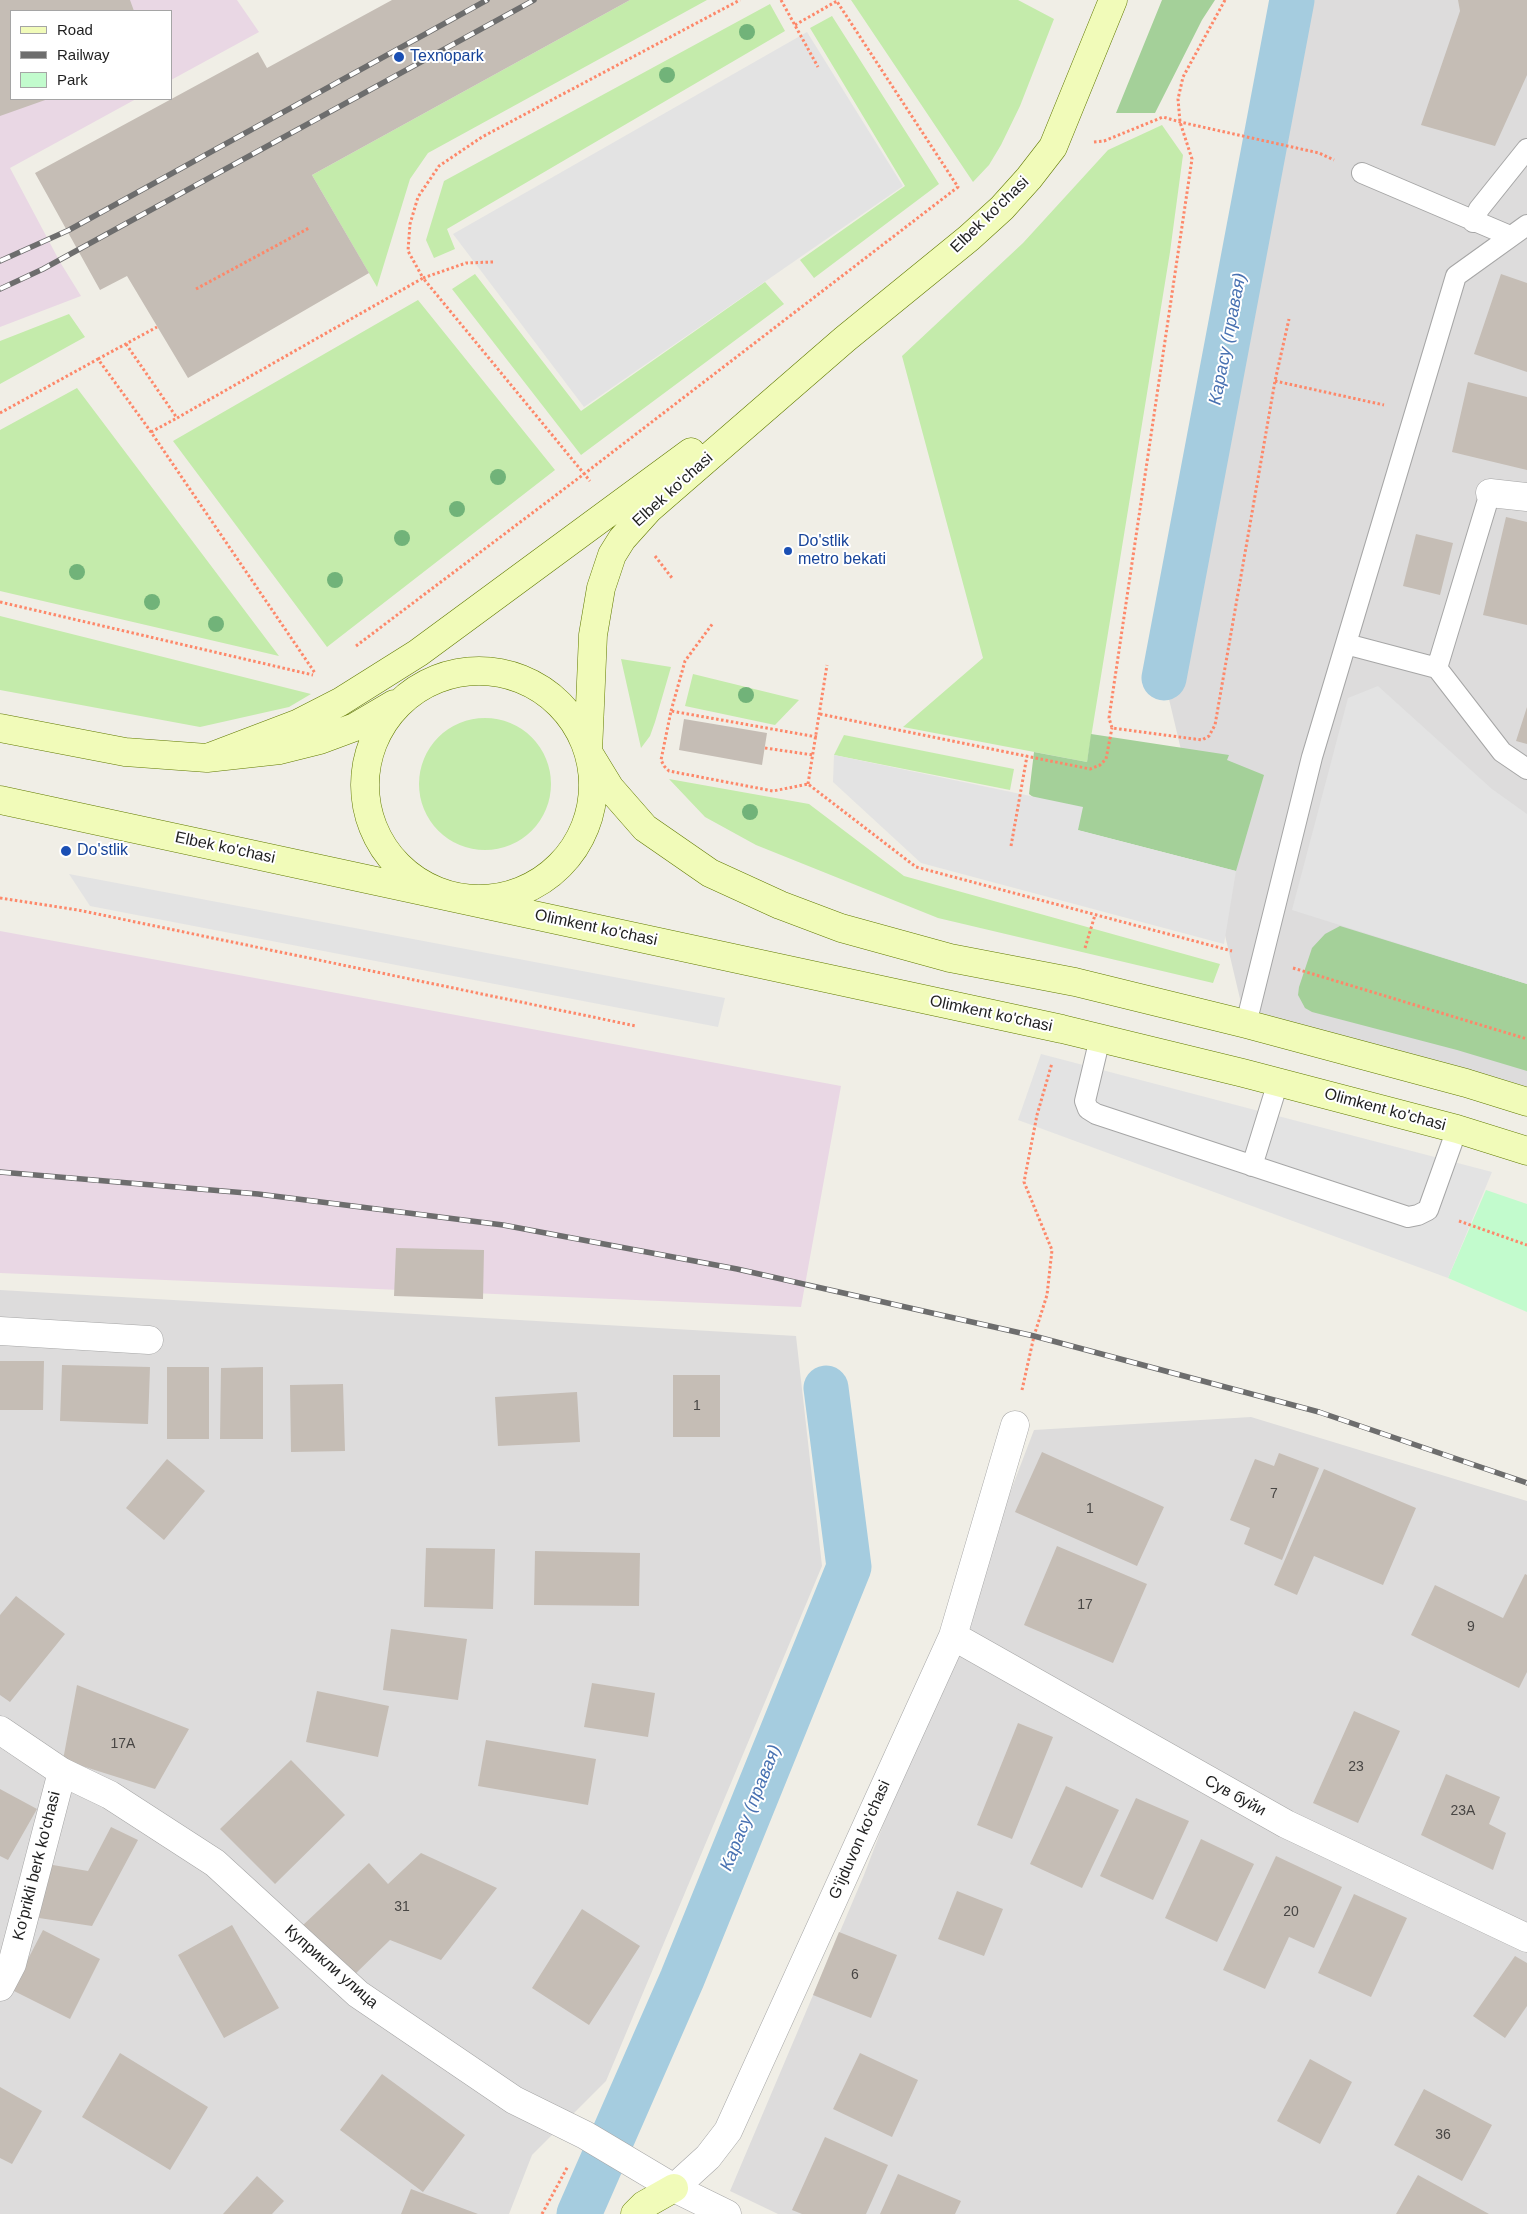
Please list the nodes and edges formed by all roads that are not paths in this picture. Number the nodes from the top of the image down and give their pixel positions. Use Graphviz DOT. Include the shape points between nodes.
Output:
graph roads {
  1 [pos="1113,0"];
  2 [pos="1527,149"];
  3 [pos="1362,173"];
  4 [pos="1473,222"];
  5 [pos="1527,225"];
  6 [pos="1510,236"];
  7 [pos="845,339"];
  8 [pos="1490,493"];
  9 [pos="1527,497"];
  10 [pos="494,595"];
  11 [pos="1346,644"];
  12 [pos="1437,668"];
  13 [pos="412,693"];
  14 [pos="0,728"];
  15 [pos="588,752"];
  16 [pos="207,758"];
  17 [pos="1527,769"];
  18 [pos="0,800"];
  19 [pos="451,896"];
  20 [pos="1246,1024"];
  21 [pos="1100,1038"];
  22 [pos="1278,1082"];
  23 [pos="1527,1102"];
  24 [pos="1457,1130"];
  25 [pos="1527,1151"];
  26 [pos="1252,1166"];
  27 [pos="0,1331"];
  28 [pos="149,1340"];
  29 [pos="1014,1425"];
  30 [pos="953,1636"];
  31 [pos="0,1730"];
  32 [pos="62,1772"];
  33 [pos="1527,1938"];
  34 [pos="0,1986"];
  35 [pos="674,2188"];
  36 [pos="635,2214"];
  37 [pos="727,2214"];
  1 -- 7 [label="main road, Elbek ko'chasi" via="1053,146 1029,178 969,238"];
  2 -- 4 [label="lane" via="1479,209"];
  3 -- 4 [label="lane"];
  4 -- 6 [label="lane"];
  5 -- 6 [label="lane"];
  6 -- 11 [label="lane" via="1456,276"];
  7 -- 10 [label="main road, Elbek ko'chasi"];
  7 -- 15 [label="main road, Elbek ko'chasi" via="649,509 612,555 601,588 593,635"];
  8 -- 9 [label="street"];
  8 -- 12 [label="lane"];
  10 -- 13 [label="main road, Elbek ko'chasi"];
  10 -- 16 [label="main road, Elbek ko'chasi" via="418,653 340,702 299,723"];
  11 -- 12 [label="lane"];
  11 -- 20 [label="lane" via="1312,757"];
  12 -- 17 [label="lane" via="1502,752"];
  13 -- 15 [label="main road" via="436,680 462,673 498,672 515,677 540,689 561,706 577,727"];
  13 -- 16 [label="main road, Elbek ko'chasi" via="355,727 320,740 280,750"];
  13 -- 19 [label="main road" via="396,706 374,739 366,767 365,797 372,826 386,852 414,880"];
  14 -- 16 [label="main road, Elbek ko'chasi" via="125,752"];
  15 -- 19 [label="main road" via="593,786 588,820 582,836 562,864 548,876 518,892 485,899"];
  15 -- 20 [label="main road" via="610,788 645,828 710,873 780,905 841,928 950,958 1075,982"];
  18 -- 19 [label="main road, Elbek ko'chasi"];
  19 -- 21 [label="main road, Olimkent ko'chasi"];
  20 -- 23 [label="main road"];
  21 -- 22 [label="main road, Olimkent ko'chasi"];
  21 -- 26 [label="lane" via="1085,1101 1088,1109"];
  22 -- 24 [label="main road, Olimkent ko'chasi"];
  22 -- 26 [label="lane"];
  24 -- 25 [label="main road, Olimkent ko'chasi"];
  24 -- 26 [label="lane" via="1428,1210 1408,1217"];
  27 -- 28 [label="street"];
  29 -- 30 [label="street, G'ijduvon ko'chasi"];
  30 -- 33 [label="street, Сув буйи" via="1286,1824"];
  30 -- 35 [label="street, G'ijduvon ko'chasi" via="728,2131 708,2157"];
  31 -- 32 [label="street, Куприкли улица"];
  32 -- 34 [label="street, Ko'prikli berk ko'chasi" via="12,1964"];
  32 -- 35 [label="street, Куприкли улица" via="110,1795 215,1863 358,1994 514,2100 585,2135"];
  35 -- 36 [label="main road, G'ijduvon ko'chasi"];
  35 -- 37 [label="street, Куприкли улица"];
}
